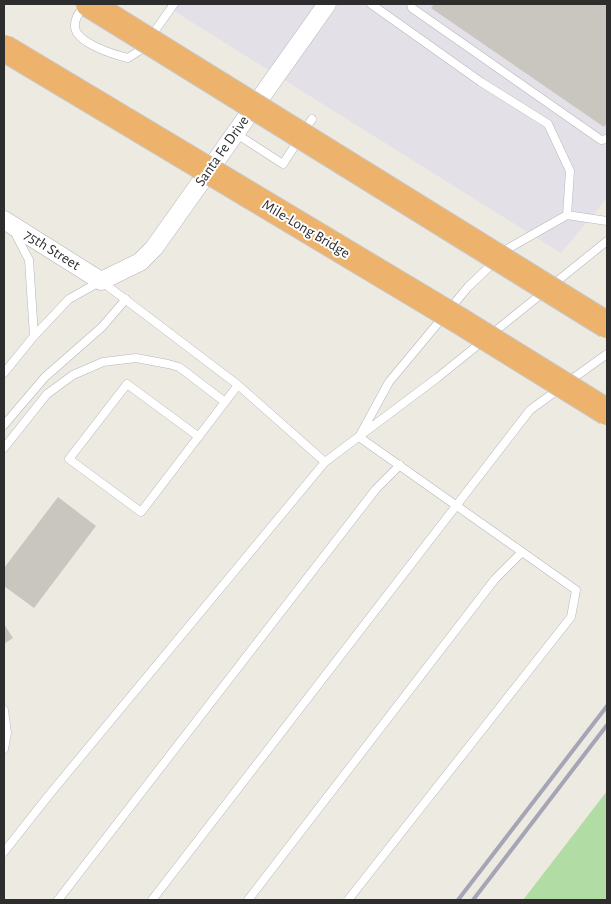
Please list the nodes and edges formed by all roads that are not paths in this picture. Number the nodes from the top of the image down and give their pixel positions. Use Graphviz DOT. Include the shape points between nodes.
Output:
graph roads {
  1 [pos="88,4"];
  2 [pos="174,4"];
  3 [pos="327,4"];
  4 [pos="371,4"];
  5 [pos="410,4"];
  6 [pos="4,48"];
  7 [pos="312,119"];
  8 [pos="235,133"];
  9 [pos="607,139"];
  10 [pos="567,216"];
  11 [pos="607,221"];
  12 [pos="7,222"];
  13 [pos="607,241"];
  14 [pos="101,281"];
  15 [pos="126,299"];
  16 [pos="607,325"];
  17 [pos="34,336"];
  18 [pos="607,354"];
  19 [pos="4,373"];
  20 [pos="238,385"];
  21 [pos="225,402"];
  22 [pos="607,412"];
  23 [pos="4,425"];
  24 [pos="199,437"];
  25 [pos="359,437"];
  26 [pos="4,448"];
  27 [pos="326,462"];
  28 [pos="400,465"];
  29 [pos="455,505"];
  30 [pos="522,552"];
  31 [pos="4,710"];
  32 [pos="4,749"];
  33 [pos="4,852"];
  34 [pos="58,900"];
  35 [pos="152,900"];
  36 [pos="248,900"];
  37 [pos="348,900"];
  1 -- 2 [label="lane" via="76,18 76,31 81,38 111,55 128,58 142,49"];
  1 -- 16 [label="highway, bridge"];
  3 -- 8 [label="street, Santa Fe Drive"];
  4 -- 10 [label="lane" via="481,82 548,124 570,171"];
  5 -- 9 [label="lane" via="601,140"];
  6 -- 22 [label="highway, Mile-Long Bridge, bridge"];
  7 -- 8 [label="lane" via="283,164"];
  8 -- 14 [label="street, Santa Fe Drive" via="154,248 140,262"];
  10 -- 11 [label="lane"];
  10 -- 25 [label="lane" via="509,248 468,287 389,382"];
  12 -- 14 [label="street, 75th Street"];
  12 -- 17 [label="lane" via="29,260"];
  13 -- 25 [label="lane"];
  14 -- 15 [label="lane"];
  14 -- 17 [label="lane" via="69,299"];
  15 -- 20 [label="lane"];
  15 -- 23 [label="lane" via="102,327 45,377"];
  17 -- 19 [label="lane"];
  18 -- 29 [label="lane" via="530,410"];
  20 -- 21 [label="lane"];
  20 -- 27 [label="lane"];
  21 -- 24 [label="lane"];
  21 -- 26 [label="lane" via="179,368 168,364 136,358 103,362 74,375 47,394"];
  24 -- 24 [label="lane" via="141,512 69,460 127,384"];
  25 -- 27 [label="lane"];
  25 -- 28 [label="lane"];
  27 -- 33 [label="lane"];
  28 -- 29 [label="lane"];
  28 -- 34 [label="lane" via="376,488"];
  29 -- 30 [label="lane"];
  29 -- 35 [label="lane"];
  30 -- 36 [label="lane" via="494,579"];
  30 -- 37 [label="lane" via="576,590 571,617"];
  31 -- 32 [label="lane" via="7,733"];
}
